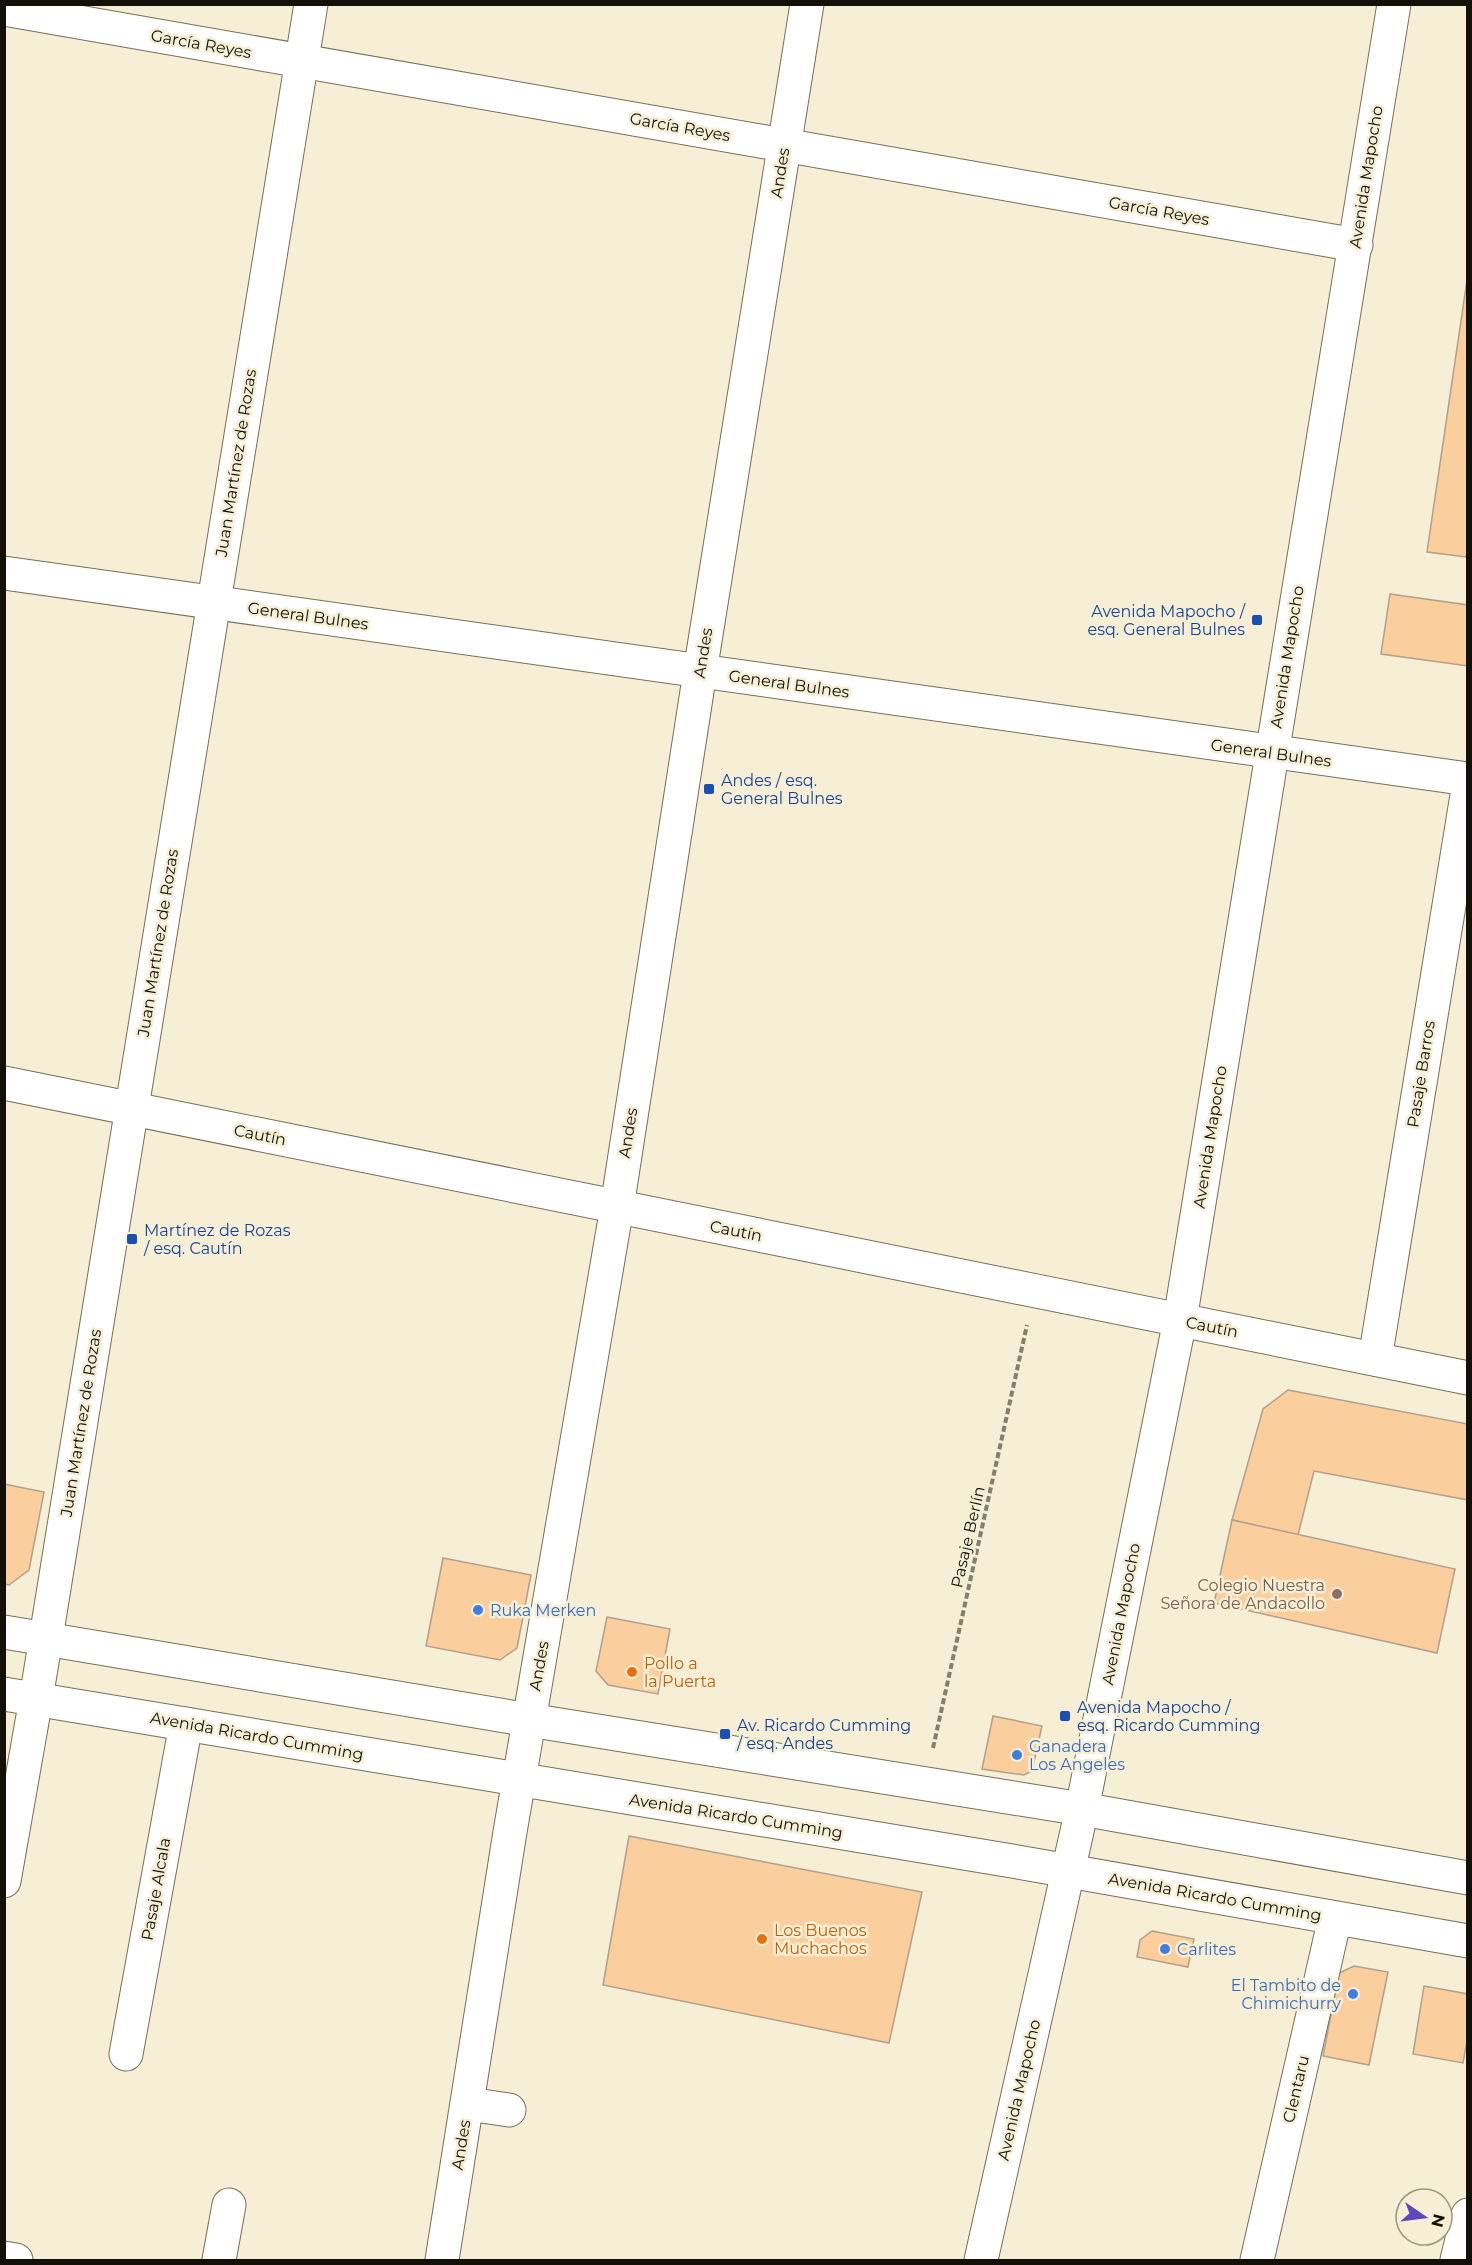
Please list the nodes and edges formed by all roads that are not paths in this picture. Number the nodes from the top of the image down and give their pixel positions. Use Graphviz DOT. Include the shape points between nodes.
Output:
graph roads {
  1 [pos="311,4"];
  2 [pos="807,4"];
  3 [pos="1394,4"];
  4 [pos="4,9"];
  5 [pos="302,61"];
  6 [pos="784,145"];
  7 [pos="1356,245"];
  8 [pos="4,573"];
  9 [pos="214,603"];
  10 [pos="700,672"];
  11 [pos="1272,753"];
  12 [pos="1467,779"];
  13 [pos="1467,789"];
  14 [pos="4,1083"];
  15 [pos="131,1109"];
  16 [pos="616,1207"];
  17 [pos="1180,1320"];
  18 [pos="1375,1359"];
  19 [pos="1467,1378"];
  20 [pos="4,1632"];
  21 [pos="46,1639"];
  22 [pos="20,1696"];
  23 [pos="529,1720"];
  24 [pos="186,1724"];
  25 [pos="519,1780"];
  26 [pos="1082,1809"];
  27 [pos="1068,1871"];
  28 [pos="1467,1878"];
  29 [pos="4,1881"];
  30 [pos="1335,1918"];
  31 [pos="1467,1941"];
  32 [pos="126,2054"];
  33 [pos="468,2104"];
  34 [pos="509,2110"];
  35 [pos="229,2205"];
  36 [pos="1467,2215"];
  37 [pos="4,2258"];
  38 [pos="16,2260"];
  39 [pos="219,2260"];
  40 [pos="442,2260"];
  41 [pos="981,2260"];
  42 [pos="1257,2260"];
  43 [pos="1457,2260"];
  1 -- 5 [label="street, Juan Martínez de Rozas"];
  2 -- 6 [label="street, Andes"];
  3 -- 7 [label="street, Avenida Mapocho"];
  4 -- 5 [label="street, García Reyes"];
  5 -- 6 [label="street, García Reyes"];
  5 -- 9 [label="street, Juan Martínez de Rozas"];
  6 -- 7 [label="street, García Reyes"];
  6 -- 10 [label="street, Andes"];
  7 -- 11 [label="street, Avenida Mapocho"];
  8 -- 9 [label="street, General Bulnes"];
  9 -- 10 [label="street, General Bulnes"];
  9 -- 15 [label="street, Juan Martínez de Rozas"];
  10 -- 11 [label="street, General Bulnes"];
  10 -- 16 [label="street, Andes"];
  11 -- 12 [label="street, General Bulnes"];
  11 -- 17 [label="street, Avenida Mapocho"];
  13 -- 18 [label="street, Pasaje Barros"];
  14 -- 15 [label="street, Cautín"];
  15 -- 16 [label="street, Cautín"];
  15 -- 21 [label="street, Juan Martínez de Rozas"];
  16 -- 17 [label="street, Cautín"];
  16 -- 23 [label="street, Andes"];
  17 -- 18 [label="street, Cautín"];
  17 -- 26 [label="street, Avenida Mapocho"];
  18 -- 19 [label="street, Cautín"];
  20 -- 21 [label="street"];
  21 -- 22 [label="street, Juan Martínez de Rozas"];
  21 -- 23 [label="street"];
  22 -- 24 [label="street, Avenida Ricardo Cumming"];
  22 -- 29 [label="street, Juan Martínez de Rozas"];
  23 -- 25 [label="street, Andes"];
  23 -- 26 [label="street"];
  24 -- 25 [label="street, Avenida Ricardo Cumming"];
  24 -- 32 [label="street, Pasaje Alcala"];
  25 -- 27 [label="street, Avenida Ricardo Cumming"];
  25 -- 33 [label="street, Andes"];
  26 -- 27 [label="street, Avenida Mapocho"];
  26 -- 28 [label="street"];
  27 -- 30 [label="street, Avenida Ricardo Cumming"];
  27 -- 41 [label="street, Avenida Mapocho"];
  30 -- 31 [label="street, Avenida Ricardo Cumming"];
  30 -- 42 [label="street, Clentaru"];
  33 -- 34 [label="street"];
  33 -- 40 [label="street, Andes"];
  35 -- 39 [label="street"];
  36 -- 43 [label="street"];
  37 -- 38 [label="street"];
}
